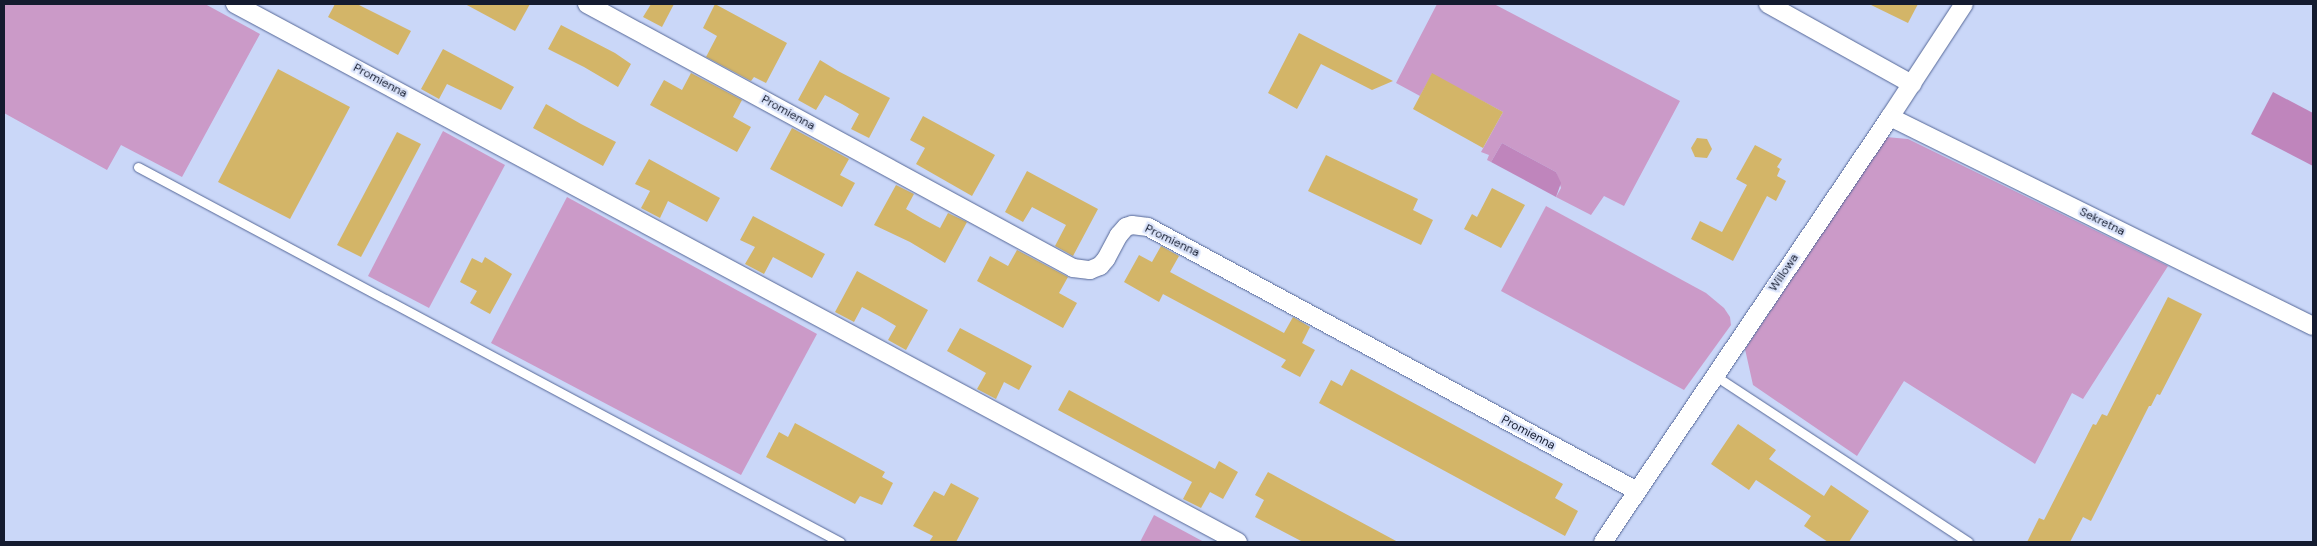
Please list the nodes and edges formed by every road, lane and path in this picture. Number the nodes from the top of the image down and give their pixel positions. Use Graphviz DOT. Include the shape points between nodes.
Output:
graph roads {
  1 [pos="235,4"];
  2 [pos="588,4"];
  3 [pos="1768,4"];
  4 [pos="1964,4"];
  5 [pos="1912,84"];
  6 [pos="1890,117"];
  7 [pos="138,166"];
  8 [pos="2313,326"];
  9 [pos="1714,375"];
  10 [pos="1637,491"];
  11 [pos="840,542"];
  12 [pos="1238,542"];
  13 [pos="1603,542"];
  14 [pos="1968,542"];
  1 -- 12 [label="street, Promienna"];
  2 -- 10 [label="street, Promienna" via="1073,268 1090,270 1100,266 1126,227 1148,227"];
  3 -- 5 [label="street"];
  4 -- 5 [label="street, Willowa"];
  5 -- 6 [label="street, Willowa"];
  6 -- 8 [label="street, Sekretna"];
  6 -- 9 [label="street, Willowa"];
  7 -- 11 [label="lane"];
  9 -- 10 [label="street, Willowa"];
  9 -- 14 [label="lane"];
  10 -- 13 [label="street, Willowa"];
}
